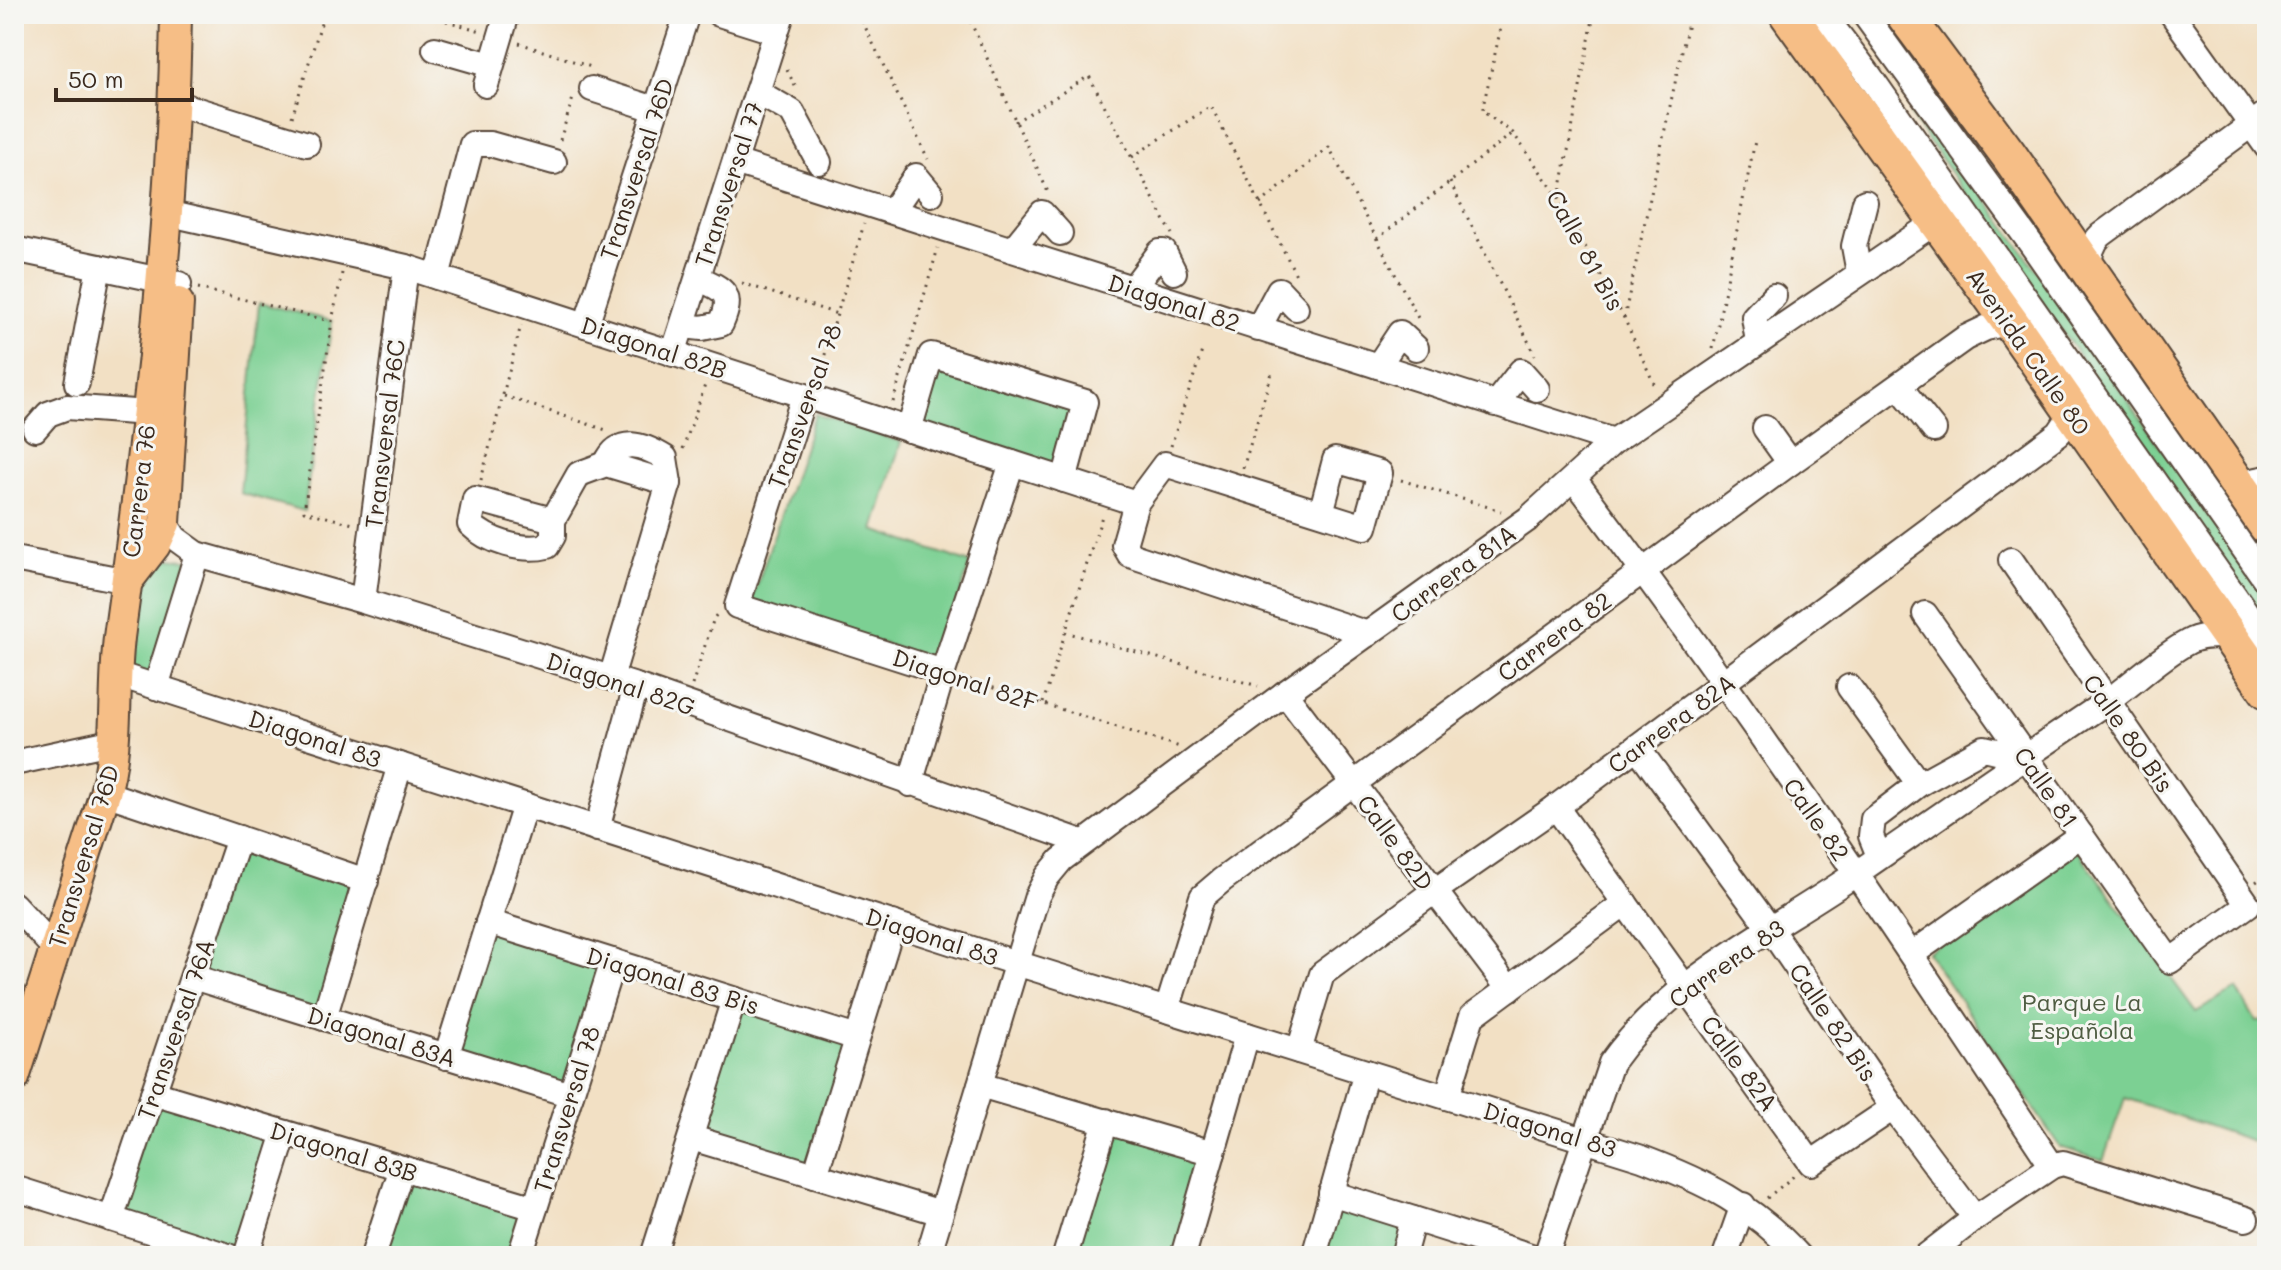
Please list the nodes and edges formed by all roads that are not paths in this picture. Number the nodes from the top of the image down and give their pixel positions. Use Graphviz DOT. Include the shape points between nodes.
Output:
graph roads {
  1 [pos="176,14"];
  2 [pos="193,14"];
  3 [pos="687,14"];
  4 [pos="719,14"];
  5 [pos="1788,14"];
  6 [pos="1823,14"];
  7 [pos="1864,14"];
  8 [pos="2172,14"];
  9 [pos="1895,22"];
  10 [pos="779,23"];
  11 [pos="504,26"];
  12 [pos="435,49"];
  13 [pos="587,83"];
  14 [pos="1860,87"];
  15 [pos="757,92"];
  16 [pos="180,105"];
  17 [pos="655,109"];
  18 [pos="2259,119"];
  19 [pos="296,140"];
  20 [pos="2267,147"];
  21 [pos="554,162"];
  22 [pos="735,162"];
  23 [pos="819,162"];
  24 [pos="931,194"];
  25 [pos="1865,202"];
  26 [pos="881,208"];
  27 [pos="175,215"];
  28 [pos="1937,221"];
  29 [pos="1060,233"];
  30 [pos="14,249"];
  31 [pos="1012,250"];
  32 [pos="99,267"];
  33 [pos="406,267"];
  34 [pos="2089,269"];
  35 [pos="1174,272"];
  36 [pos="1859,273"];
  37 [pos="699,274"];
  38 [pos="437,277"];
  39 [pos="177,283"];
  40 [pos="1133,288"];
  41 [pos="1774,296"];
  42 [pos="1299,297"];
  43 [pos="2010,322"];
  44 [pos="586,325"];
  45 [pos="683,326"];
  46 [pos="1258,329"];
  47 [pos="1758,342"];
  48 [pos="1416,348"];
  49 [pos="673,354"];
  50 [pos="1378,366"];
  51 [pos="77,383"];
  52 [pos="1899,386"];
  53 [pos="1537,389"];
  54 [pos="804,396"];
  55 [pos="1495,404"];
  56 [pos="2073,412"];
  57 [pos="147,413"];
  58 [pos="898,426"];
  59 [pos="1765,428"];
  60 [pos="35,429"];
  61 [pos="1934,430"];
  62 [pos="1614,441"];
  63 [pos="1012,463"];
  64 [pos="1790,463"];
  65 [pos="1574,479"];
  66 [pos="1064,480"];
  67 [pos="2252,481"];
  68 [pos="1136,503"];
  69 [pos="1321,513"];
  70 [pos="553,520"];
  71 [pos="165,523"];
  72 [pos="2267,526"];
  73 [pos="197,554"];
  74 [pos="14,559"];
  75 [pos="2011,560"];
  76 [pos="1643,570"];
  77 [pos="127,581"];
  78 [pos="2267,582"];
  79 [pos="363,601"];
  80 [pos="737,606"];
  81 [pos="1925,614"];
  82 [pos="1368,634"];
  83 [pos="2229,636"];
  84 [pos="2267,642"];
  85 [pos="943,672"];
  86 [pos="116,674"];
  87 [pos="611,678"];
  88 [pos="1723,684"];
  89 [pos="636,686"];
  90 [pos="156,687"];
  91 [pos="1849,687"];
  92 [pos="2267,690"];
  93 [pos="1285,693"];
  94 [pos="2108,701"];
  95 [pos="115,741"];
  96 [pos="1637,747"];
  97 [pos="2018,760"];
  98 [pos="14,763"];
  99 [pos="400,765"];
  100 [pos="1353,783"];
  101 [pos="910,784"];
  102 [pos="1919,784"];
  103 [pos="105,793"];
  104 [pos="525,805"];
  105 [pos="1556,807"];
  106 [pos="597,829"];
  107 [pos="2081,835"];
  108 [pos="239,838"];
  109 [pos="1082,842"];
  110 [pos="1879,856"];
  111 [pos="1856,874"];
  112 [pos="366,881"];
  113 [pos="1433,892"];
  114 [pos="14,903"];
  115 [pos="1625,903"];
  116 [pos="65,919"];
  117 [pos="488,922"];
  118 [pos="893,923"];
  119 [pos="1771,930"];
  120 [pos="55,949"];
  121 [pos="1912,954"];
  122 [pos="613,961"];
  123 [pos="2170,961"];
  124 [pos="1016,963"];
  125 [pos="193,977"];
  126 [pos="1684,986"];
  127 [pos="1509,989"];
  128 [pos="734,999"];
  129 [pos="1167,1010"];
  130 [pos="324,1018"];
  131 [pos="1247,1035"];
  132 [pos="857,1038"];
  133 [pos="1299,1051"];
  134 [pos="446,1057"];
  135 [pos="1366,1072"];
  136 [pos="14,1078"];
  137 [pos="980,1085"];
  138 [pos="153,1093"];
  139 [pos="571,1095"];
  140 [pos="1447,1097"];
  141 [pos="1893,1108"];
  142 [pos="1106,1121"];
  143 [pos="285,1133"];
  144 [pos="692,1138"];
  145 [pos="1585,1140"];
  146 [pos="1213,1153"];
  147 [pos="2057,1164"];
  148 [pos="402,1168"];
  149 [pos="815,1175"];
  150 [pos="14,1188"];
  151 [pos="1331,1193"];
  152 [pos="535,1208"];
  153 [pos="1747,1208"];
  154 [pos="941,1213"];
  155 [pos="1975,1218"];
  156 [pos="111,1219"];
  157 [pos="1413,1219"];
  158 [pos="2246,1219"];
  159 [pos="655,1255"];
  160 [pos="1933,1255"];
  161 [pos="228,1256"];
  162 [pos="246,1256"];
  163 [pos="373,1256"];
  164 [pos="520,1256"];
  165 [pos="928,1256"];
  166 [pos="1065,1256"];
  167 [pos="1183,1256"];
  168 [pos="1314,1256"];
  169 [pos="1403,1256"];
  170 [pos="1531,1256"];
  171 [pos="1546,1256"];
  172 [pos="1725,1256"];
  173 [pos="1799,1256"];
  1 -- 16 [label="main road, Carrera 76"];
  2 -- 16 [label="main road, Carrera 76"];
  3 -- 17 [label="street, Transversal 76D"];
  4 -- 10 [label="street"];
  5 -- 14 [label="highway, Avenida Calle 80"];
  6 -- 14 [label="street"];
  7 -- 9 [label="street"];
  8 -- 18 [label="street"];
  9 -- 14 [label="street"];
  9 -- 34 [label="highway" via="1971,102"];
  9 -- 78 [label="street" via="2034,248"];
  10 -- 15 [label="street, Transversal 77"];
  11 -- 12 [label="street" via="488,75"];
  13 -- 17 [label="street"];
  14 -- 28 [label="highway, Avenida Calle 80"];
  14 -- 84 [label="street"];
  15 -- 22 [label="street, Transversal 77"];
  15 -- 23 [label="street" via="792,112"];
  16 -- 19 [label="street"];
  16 -- 27 [label="main road, Carrera 76"];
  17 -- 44 [label="street, Transversal 76D"];
  18 -- 20 [label="street"];
  18 -- 34 [label="street" via="2101,235 2091,250"];
  21 -- 38 [label="street" via="472,144"];
  22 -- 26 [label="street, Diagonal 82"];
  22 -- 37 [label="street, Transversal 77"];
  24 -- 26 [label="street" via="916,176"];
  25 -- 36 [label="street" via="1854,246"];
  26 -- 31 [label="street, Diagonal 82"];
  27 -- 33 [label="street, Diagonal 82B"];
  27 -- 39 [label="main road, Carrera 76"];
  28 -- 36 [label="street, Carrera 81A"];
  28 -- 43 [label="highway, Avenida Calle 80"];
  29 -- 31 [label="street" via="1042,213"];
  30 -- 32 [label="street" via="64,249"];
  31 -- 40 [label="street, Diagonal 82"];
  32 -- 39 [label="street"];
  32 -- 51 [label="street"];
  33 -- 38 [label="street, Diagonal 82B"];
  33 -- 79 [label="street, Transversal 76C"];
  34 -- 67 [label="highway"];
  35 -- 40 [label="street" via="1160,252"];
  36 -- 47 [label="street, Carrera 81A"];
  37 -- 45 [label="street, Transversal 77"];
  37 -- 45 [label="street" via="719,287 729,306 721,324"];
  38 -- 44 [label="street, Diagonal 82B"];
  39 -- 57 [label="main road, Carrera 76"];
  39 -- 71 [label="main road, Carrera 76"];
  40 -- 46 [label="street, Diagonal 82"];
  41 -- 47 [label="street" via="1754,317"];
  42 -- 46 [label="street" via="1279,290"];
  43 -- 52 [label="street, Carrera 82" via="1974,332"];
  43 -- 56 [label="highway, Avenida Calle 80"];
  44 -- 49 [label="street, Diagonal 82B"];
  45 -- 49 [label="street, Transversal 77"];
  46 -- 50 [label="street, Diagonal 82"];
  47 -- 62 [label="street, Carrera 81A"];
  48 -- 50 [label="street" via="1400,333"];
  49 -- 54 [label="street, Diagonal 82B"];
  50 -- 55 [label="street, Diagonal 82"];
  52 -- 61 [label="street"];
  52 -- 64 [label="street, Carrera 82"];
  53 -- 55 [label="street" via="1521,371"];
  54 -- 58 [label="street, Diagonal 82B"];
  54 -- 80 [label="street, Transversal 78"];
  55 -- 62 [label="street, Diagonal 82"];
  56 -- 83 [label="highway, Avenida Calle 80"];
  56 -- 88 [label="street, Carrera 82A" via="2059,433"];
  57 -- 60 [label="street" via="67,407 48,414"];
  57 -- 77 [label="main road, Carrera 76"];
  58 -- 63 [label="street, Diagonal 82B"];
  58 -- 66 [label="street" via="931,355 1085,402"];
  59 -- 64 [label="street"];
  62 -- 65 [label="street, Carrera 81A"];
  63 -- 66 [label="street, Diagonal 82B"];
  63 -- 85 [label="street"];
  64 -- 76 [label="street, Carrera 82"];
  65 -- 76 [label="street, Calle 82"];
  65 -- 82 [label="street, Carrera 81A" via="1528,519"];
  66 -- 68 [label="street, Diagonal 82B"];
  67 -- 72 [label="highway"];
  68 -- 69 [label="street" via="1165,464"];
  68 -- 82 [label="street" via="1124,545 1130,555"];
  69 -- 69 [label="street" via="1335,460 1380,473 1365,527"];
  70 -- 70 [label="street" via="475,499 470,524 524,548 547,546"];
  70 -- 87 [label="street" via="579,474 591,467 606,464 669,483"];
  71 -- 73 [label="street, Diagonal 82G"];
  71 -- 77 [label="main road, Carrera 76"];
  73 -- 79 [label="street, Diagonal 82G"];
  73 -- 90 [label="street"];
  74 -- 77 [label="street"];
  75 -- 94 [label="street, Calle 80 Bis"];
  76 -- 88 [label="street, Calle 82"];
  76 -- 100 [label="street, Carrera 82"];
  77 -- 86 [label="main road, Transversal 76D"];
  79 -- 87 [label="street, Diagonal 82G"];
  80 -- 85 [label="street, Diagonal 82F"];
  81 -- 97 [label="street, Calle 81"];
  82 -- 93 [label="street, Carrera 81A"];
  83 -- 92 [label="highway, Avenida Calle 80"];
  83 -- 94 [label="street, Carrera 83" via="2189,641"];
  85 -- 101 [label="street"];
  86 -- 90 [label="street, Diagonal 83"];
  86 -- 95 [label="main road, Transversal 76D"];
  87 -- 89 [label="street, Diagonal 82G"];
  88 -- 96 [label="street, Carrera 82A"];
  88 -- 111 [label="street, Calle 82"];
  89 -- 101 [label="street, Diagonal 82G"];
  89 -- 106 [label="street"];
  90 -- 99 [label="street, Diagonal 83"];
  91 -- 102 [label="street"];
  93 -- 100 [label="street, Calle 82D"];
  93 -- 109 [label="street, Carrera 81A"];
  94 -- 97 [label="street, Carrera 83"];
  94 -- 123 [label="street, Calle 80 Bis" via="2248,905"];
  95 -- 98 [label="street"];
  95 -- 103 [label="main road, Transversal 76D"];
  96 -- 105 [label="street, Carrera 82A"];
  96 -- 119 [label="street, Calle 82 Bis"];
  97 -- 102 [label="street" via="1984,748"];
  97 -- 107 [label="street, Calle 81"];
  97 -- 110 [label="street, Carrera 83"];
  99 -- 104 [label="street, Diagonal 83"];
  99 -- 112 [label="street"];
  100 -- 113 [label="street, Calle 82D"];
  100 -- 129 [label="street, Carrera 82" via="1202,897"];
  101 -- 109 [label="street, Diagonal 82G"];
  102 -- 110 [label="street" via="1873,819 1871,836"];
  103 -- 108 [label="street"];
  103 -- 116 [label="main road, Transversal 76D"];
  104 -- 106 [label="street, Diagonal 83"];
  104 -- 117 [label="street"];
  105 -- 113 [label="street, Carrera 82A"];
  105 -- 115 [label="street, Calle 82A"];
  106 -- 118 [label="street, Diagonal 83"];
  107 -- 121 [label="street"];
  107 -- 123 [label="street, Calle 81"];
  108 -- 112 [label="street"];
  108 -- 125 [label="street, Transversal 76A"];
  109 -- 124 [label="street, Carrera 81A" via="1047,877"];
  110 -- 111 [label="street, Carrera 83"];
  111 -- 119 [label="street, Carrera 83"];
  111 -- 121 [label="street, Calle 82"];
  112 -- 130 [label="street"];
  113 -- 127 [label="street, Calle 82D"];
  113 -- 133 [label="street, Carrera 82A" via="1322,974"];
  114 -- 116 [label="street"];
  114 -- 120 [label="street"];
  115 -- 126 [label="street, Calle 82A"];
  115 -- 127 [label="street"];
  116 -- 120 [label="main road, Transversal 76D"];
  117 -- 122 [label="street, Diagonal 83 Bis"];
  117 -- 134 [label="street"];
  118 -- 124 [label="street, Diagonal 83"];
  118 -- 132 [label="street"];
  119 -- 126 [label="street, Carrera 83"];
  119 -- 141 [label="street, Calle 82 Bis"];
  120 -- 136 [label="main road, Transversal 76D"];
  121 -- 147 [label="street, Calle 82"];
  122 -- 128 [label="street, Diagonal 83 Bis"];
  122 -- 139 [label="street, Transversal 78"];
  124 -- 129 [label="street, Diagonal 83"];
  124 -- 137 [label="street, Carrera 81A"];
  125 -- 130 [label="street, Diagonal 83A"];
  125 -- 138 [label="street, Transversal 76A"];
  126 -- 141 [label="street, Calle 82A" via="1811,1163"];
  126 -- 145 [label="street, Carrera 83" via="1629,1038 1611,1063"];
  127 -- 140 [label="street" via="1472,1016"];
  128 -- 132 [label="street, Diagonal 83 Bis"];
  128 -- 144 [label="street"];
  129 -- 131 [label="street, Diagonal 83"];
  130 -- 134 [label="street, Diagonal 83A"];
  131 -- 133 [label="street, Diagonal 83"];
  131 -- 146 [label="street"];
  132 -- 149 [label="street"];
  133 -- 135 [label="street, Diagonal 83"];
  134 -- 139 [label="street, Diagonal 83A"];
  135 -- 140 [label="street, Diagonal 83"];
  135 -- 151 [label="street"];
  137 -- 142 [label="street"];
  137 -- 154 [label="street, Carrera 81A"];
  138 -- 143 [label="street, Diagonal 83B"];
  138 -- 156 [label="street, Transversal 76A"];
  139 -- 152 [label="street, Transversal 78"];
  140 -- 145 [label="street, Diagonal 83"];
  141 -- 155 [label="street, Calle 82 Bis"];
  142 -- 146 [label="street"];
  142 -- 166 [label="street"];
  143 -- 148 [label="street, Diagonal 83B"];
  143 -- 162 [label="street"];
  144 -- 149 [label="street"];
  144 -- 159 [label="street"];
  145 -- 153 [label="street, Diagonal 83" via="1696,1178"];
  145 -- 171 [label="street, Carrera 83"];
  146 -- 167 [label="street"];
  147 -- 155 [label="street"];
  147 -- 158 [label="street"];
  148 -- 152 [label="street, Diagonal 83B"];
  148 -- 163 [label="street"];
  149 -- 154 [label="street"];
  150 -- 156 [label="street"];
  151 -- 157 [label="street"];
  151 -- 168 [label="street"];
  152 -- 164 [label="street, Transversal 78"];
  153 -- 172 [label="street"];
  153 -- 173 [label="street, Diagonal 83"];
  154 -- 165 [label="street, Carrera 81A"];
  155 -- 160 [label="street"];
  156 -- 161 [label="street"];
  157 -- 169 [label="street"];
  157 -- 170 [label="street"];
}
